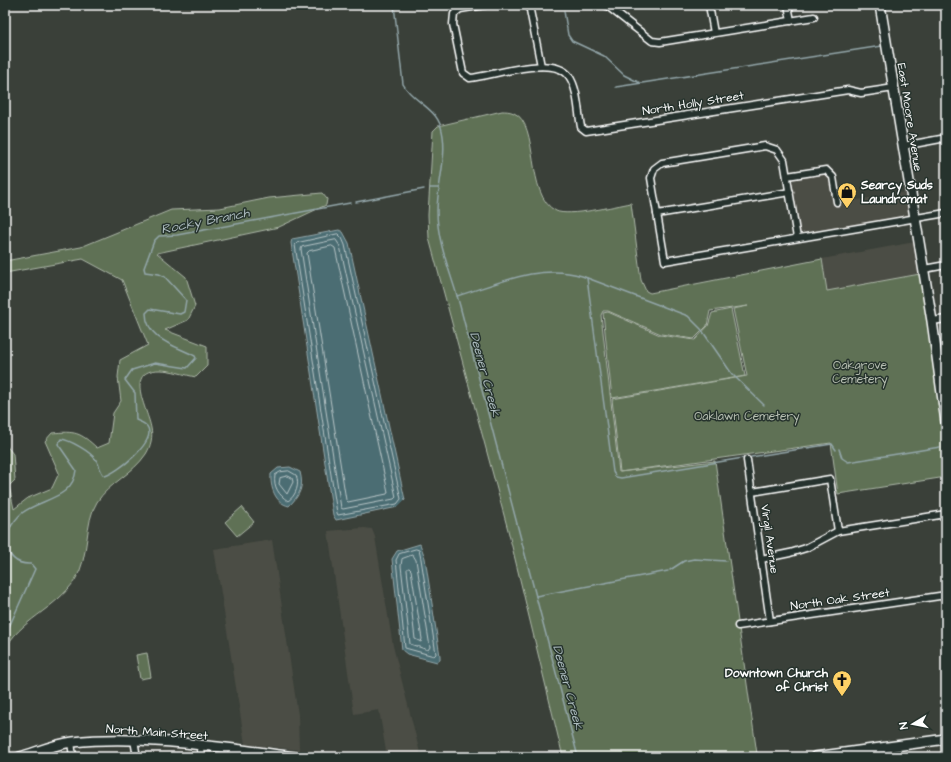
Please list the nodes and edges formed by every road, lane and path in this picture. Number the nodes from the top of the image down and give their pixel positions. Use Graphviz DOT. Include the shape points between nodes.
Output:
graph roads {
  1 [pos="485,5"];
  2 [pos="529,5"];
  3 [pos="606,5"];
  4 [pos="618,5"];
  5 [pos="709,5"];
  6 [pos="788,5"];
  7 [pos="880,5"];
  8 [pos="614,12"];
  9 [pos="814,17"];
  10 [pos="791,21"];
  11 [pos="714,34"];
  12 [pos="541,66"];
  13 [pos="894,88"];
  14 [pos="946,138"];
  15 [pos="903,146"];
  16 [pos="787,176"];
  17 [pos="790,192"];
  18 [pos="837,202"];
  19 [pos="946,212"];
  20 [pos="657,214"];
  21 [pos="915,218"];
  22 [pos="797,238"];
  23 [pos="946,265"];
  24 [pos="924,269"];
  25 [pos="946,319"];
  26 [pos="932,321"];
  27 [pos="944,388"];
  28 [pos="946,422"];
  29 [pos="747,460"];
  30 [pos="752,492"];
  31 [pos="946,514"];
  32 [pos="838,531"];
  33 [pos="761,559"];
  34 [pos="946,595"];
  35 [pos="770,621"];
  36 [pos="738,626"];
  37 [pos="946,739"];
  38 [pos="134,740"];
  39 [pos="71,742"];
  40 [pos="200,746"];
  41 [pos="268,755"];
  42 [pos="20,757"];
  43 [pos="73,757"];
  44 [pos="137,757"];
  45 [pos="201,757"];
  46 [pos="295,757"];
  47 [pos="815,757"];
  1 -- 12 [label="street, North Holly Street" via="460,9 454,14 453,24 462,69 466,76 474,78"];
  2 -- 12 [label="street"];
  3 -- 8 [label="street"];
  4 -- 8 [label="street"];
  5 -- 11 [label="street"];
  6 -- 10 [label="street"];
  7 -- 13 [label="street, East Moore Avenue"];
  8 -- 11 [label="street" via="652,42"];
  9 -- 10 [label="street"];
  10 -- 11 [label="street"];
  12 -- 13 [label="street, North Holly Street" via="560,68 568,75 573,85 581,127 586,131 848,90 861,93"];
  13 -- 15 [label="street, East Moore Avenue"];
  14 -- 15 [label="street"];
  15 -- 21 [label="street, East Moore Avenue"];
  16 -- 17 [label="street"];
  16 -- 18 [label="street" via="826,170 833,177"];
  16 -- 20 [label="street" via="782,154 765,146 662,163 654,169 651,178"];
  17 -- 20 [label="street"];
  17 -- 22 [label="street"];
  19 -- 21 [label="street"];
  20 -- 22 [label="street" via="665,261"];
  21 -- 22 [label="street"];
  21 -- 24 [label="street, East Moore Avenue"];
  23 -- 24 [label="street"];
  24 -- 26 [label="street, East Moore Avenue"];
  25 -- 26 [label="street"];
  26 -- 27 [label="street, East Moore Avenue"];
  27 -- 28 [label="street, East Moore Avenue"];
  29 -- 30 [label="street, Virgil Avenue"];
  30 -- 32 [label="street" via="830,479"];
  30 -- 33 [label="street, Virgil Avenue"];
  31 -- 32 [label="street"];
  32 -- 33 [label="street" via="806,548"];
  33 -- 35 [label="street, Virgil Avenue"];
  34 -- 35 [label="street, North Oak Street"];
  35 -- 36 [label="street, North Oak Street"];
  37 -- 47 [label="street"];
  38 -- 39 [label="street, North Main Street"];
  38 -- 40 [label="street, North Main Street"];
  38 -- 44 [label="street"];
  39 -- 42 [label="street, North Main Street"];
  39 -- 43 [label="street"];
  40 -- 41 [label="street, North Main Street"];
  40 -- 45 [label="street"];
  41 -- 46 [label="street, North Main Street"];
}
